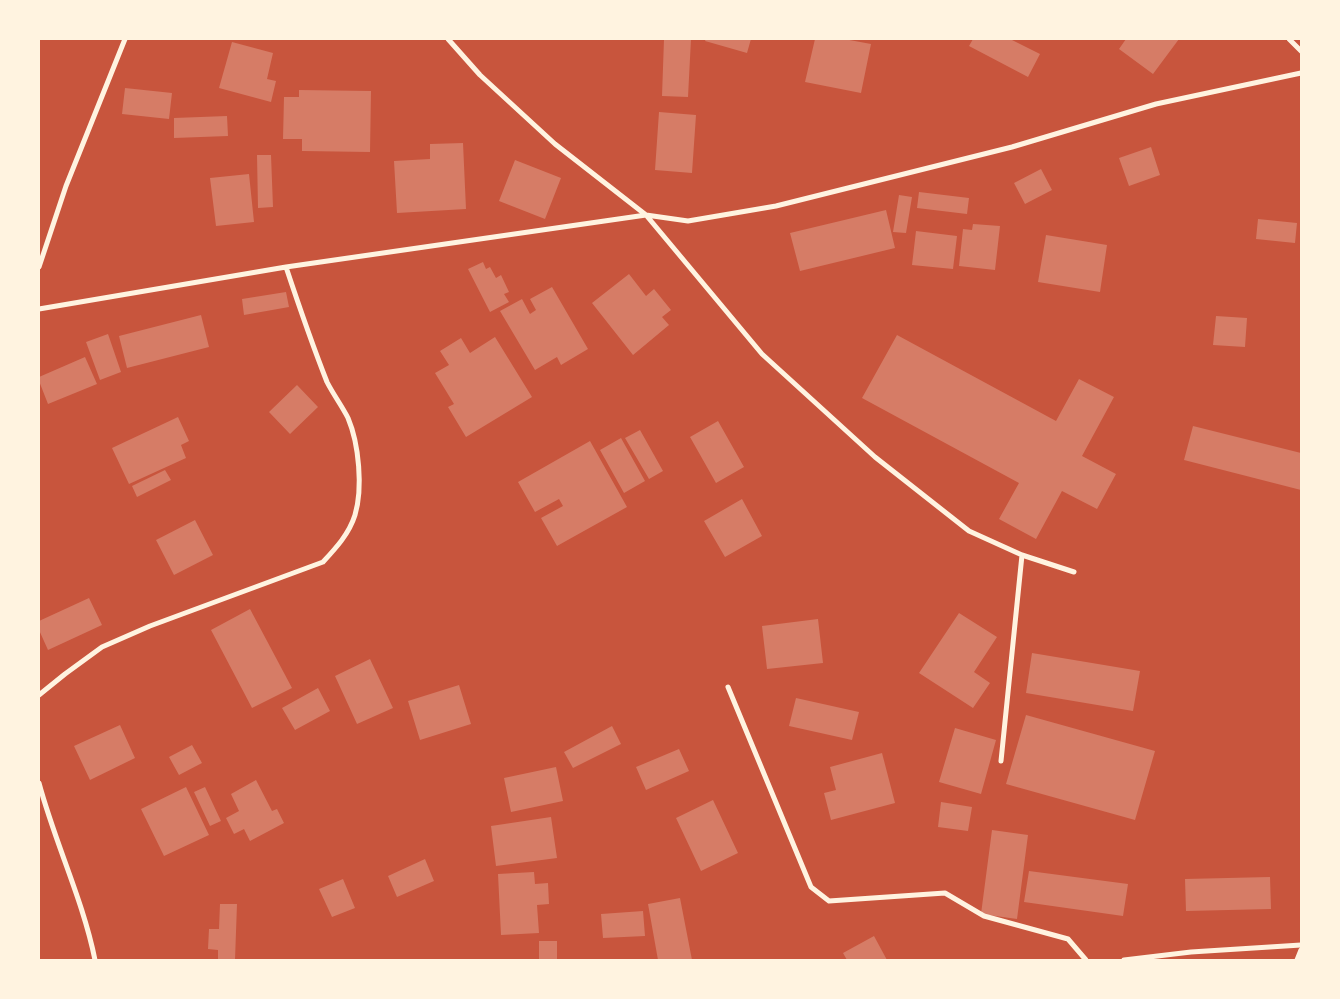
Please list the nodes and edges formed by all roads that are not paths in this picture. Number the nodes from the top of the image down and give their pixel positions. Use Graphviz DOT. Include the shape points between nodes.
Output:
graph roads {
  1 [pos="125,39"];
  2 [pos="448,39"];
  3 [pos="1289,39"];
  4 [pos="1301,51"];
  5 [pos="1301,73"];
  6 [pos="646,215"];
  7 [pos="39,267"];
  8 [pos="286,267"];
  9 [pos="39,309"];
  10 [pos="1022,555"];
  11 [pos="1074,572"];
  12 [pos="728,687"];
  13 [pos="39,695"];
  14 [pos="1001,761"];
  15 [pos="39,783"];
  16 [pos="1301,945"];
  17 [pos="1301,950"];
  18 [pos="95,960"];
  19 [pos="1086,960"];
  20 [pos="1124,960"];
  21 [pos="1297,960"];
  1 -- 7 [label="street" via="66,186"];
  2 -- 6 [label="street" via="480,75 556,144"];
  3 -- 4 [label="street"];
  5 -- 6 [label="street" via="1156,104 1012,147 776,206 688,221"];
  6 -- 8 [label="street"];
  6 -- 10 [label="street" via="762,354 875,457 969,532"];
  8 -- 9 [label="street"];
  8 -- 13 [label="street" via="311,342 328,384 348,419 358,449 359,484 355,515 343,540 324,562 102,647"];
  10 -- 11 [label="street"];
  10 -- 14 [label="street"];
  12 -- 19 [label="street" via="811,887 829,901 945,892 984,916 1068,940"];
  15 -- 18 [label="street"];
  16 -- 20 [label="street"];
  17 -- 21 [label="street"];
}
